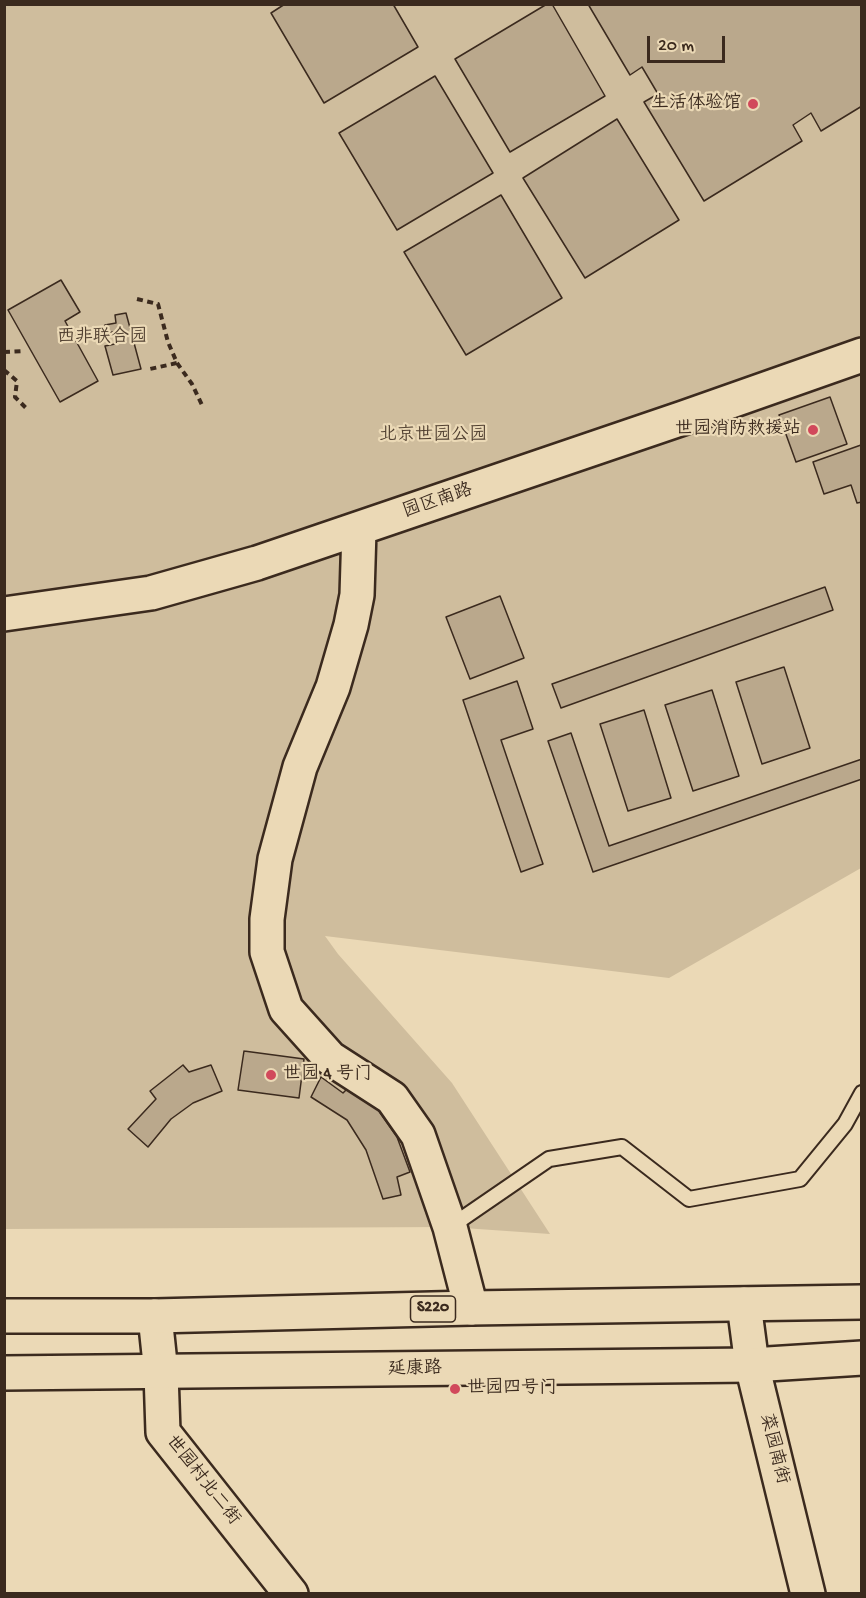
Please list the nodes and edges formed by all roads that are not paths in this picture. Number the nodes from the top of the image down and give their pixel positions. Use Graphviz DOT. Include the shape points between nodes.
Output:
graph roads {
  1 [pos="861,355"];
  2 [pos="359,530"];
  3 [pos="4,614"];
  4 [pos="861,1093"];
  5 [pos="450,1227"];
  6 [pos="861,1302"];
  7 [pos="744,1304"];
  8 [pos="471,1308"];
  9 [pos="4,1316"];
  10 [pos="155,1316"];
  11 [pos="861,1358"];
  12 [pos="752,1365"];
  13 [pos="161,1373"];
  14 [pos="4,1374"];
  15 [pos="291,1593"];
  16 [pos="808,1593"];
  1 -- 2 [label="street, 园区南路"];
  2 -- 3 [label="street, 园区南路" via="151,593"];
  2 -- 5 [label="street" via="357,595 351,625 333,687 300,767 275,859 267,952 286,1010 330,1058 392,1098 418,1135"];
  4 -- 5 [label="lane" via="845,1124 800,1179 689,1199 622,1147 549,1159"];
  5 -- 8 [label="street"];
  6 -- 7 [label="street, S220"];
  7 -- 8 [label="street, S220"];
  7 -- 12 [label="street, 菜园南街"];
  8 -- 10 [label="street, S220"];
  9 -- 10 [label="street, S220"];
  10 -- 13 [label="street, 世园村北二街"];
  11 -- 12 [label="street, 延康路"];
  12 -- 13 [label="street, 延康路"];
  12 -- 16 [label="street, 菜园南街"];
  13 -- 14 [label="street, 延康路"];
  13 -- 15 [label="street, 世园村北二街" via="163,1432"];
}
